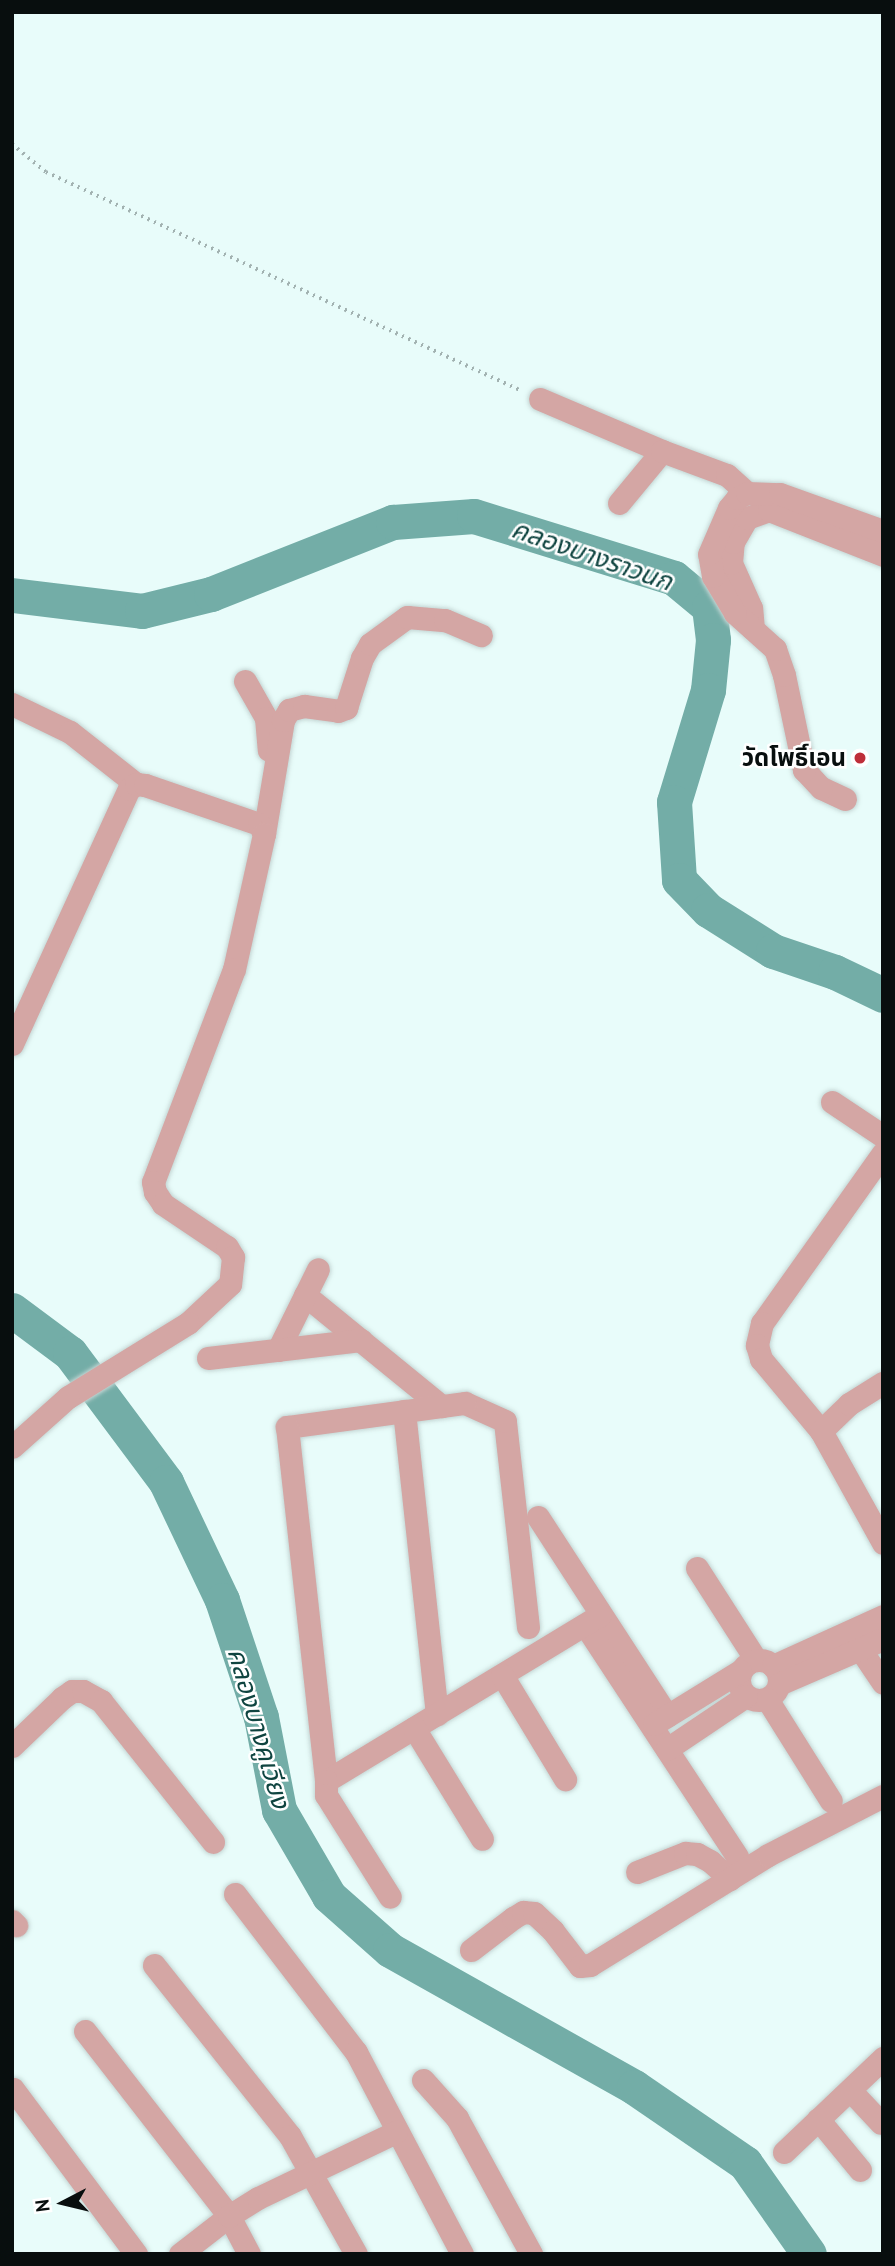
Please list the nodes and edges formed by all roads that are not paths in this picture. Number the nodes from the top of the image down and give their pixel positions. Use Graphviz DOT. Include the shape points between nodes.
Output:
graph roads {
  1 [pos="540,399"];
  2 [pos="662,451"];
  3 [pos="747,494"];
  4 [pos="619,503"];
  5 [pos="883,531"];
  6 [pos="883,555"];
  7 [pos="753,629"];
  8 [pos="481,635"];
  9 [pos="246,681"];
  10 [pos="12,704"];
  11 [pos="136,784"];
  12 [pos="272,787"];
  13 [pos="845,799"];
  14 [pos="264,834"];
  15 [pos="12,1044"];
  16 [pos="832,1102"];
  17 [pos="883,1136"];
  18 [pos="883,1153"];
  19 [pos="318,1269"];
  20 [pos="305,1295"];
  21 [pos="361,1340"];
  22 [pos="278,1350"];
  23 [pos="208,1359"];
  24 [pos="883,1383"];
  25 [pos="441,1406"];
  26 [pos="404,1411"];
  27 [pos="821,1431"];
  28 [pos="12,1447"];
  29 [pos="538,1517"];
  30 [pos="882,1538"];
  31 [pos="697,1568"];
  32 [pos="883,1616"];
  33 [pos="592,1620"];
  34 [pos="528,1627"];
  35 [pos="883,1639"];
  36 [pos="854,1640"];
  37 [pos="502,1675"];
  38 [pos="760,1679"];
  39 [pos="883,1683"];
  40 [pos="437,1714"];
  41 [pos="659,1721"];
  42 [pos="414,1728"];
  43 [pos="12,1746"];
  44 [pos="667,1749"];
  45 [pos="565,1779"];
  46 [pos="326,1782"];
  47 [pos="883,1796"];
  48 [pos="831,1801"];
  49 [pos="482,1839"];
  50 [pos="212,1842"];
  51 [pos="737,1856"];
  52 [pos="637,1872"];
  53 [pos="730,1879"];
  54 [pos="235,1894"];
  55 [pos="390,1897"];
  56 [pos="471,1950"];
  57 [pos="154,1965"];
  58 [pos="85,2031"];
  59 [pos="883,2058"];
  60 [pos="423,2080"];
  61 [pos="13,2089"];
  62 [pos="849,2090"];
  63 [pos="818,2119"];
  64 [pos="881,2123"];
  65 [pos="396,2132"];
  66 [pos="784,2152"];
  67 [pos="860,2170"];
  68 [pos="309,2172"];
  69 [pos="229,2216"];
  70 [pos="135,2254"];
  71 [pos="180,2254"];
  72 [pos="249,2254"];
  73 [pos="356,2254"];
  74 [pos="462,2254"];
  75 [pos="531,2254"];
  1 -- 2 [label="street"];
  2 -- 3 [label="street" via="727,475"];
  2 -- 4 [label="street"];
  3 -- 5 [label="street" via="780,494"];
  3 -- 7 [label="street" via="729,508 709,554 713,576 735,613"];
  6 -- 7 [label="street" via="769,510 747,518 733,542 731,563 751,608"];
  7 -- 13 [label="street" via="775,649 784,674 804,771 821,789"];
  8 -- 12 [label="street" via="445,620 407,617 370,644 346,708 289,709 283,720"];
  9 -- 12 [label="street" via="266,718"];
  10 -- 11 [label="street" via="70,732"];
  11 -- 14 [label="street" via="250,820 260,824"];
  11 -- 15 [label="street" via="129,789"];
  12 -- 14 [label="street"];
  14 -- 28 [label="street" via="234,969 153,1182 163,1204 227,1247 233,1257 230,1284 188,1323 68,1398"];
  16 -- 17 [label="street"];
  18 -- 27 [label="street" via="762,1323 757,1345 768,1369"];
  19 -- 20 [label="street"];
  20 -- 21 [label="street"];
  20 -- 22 [label="street"];
  21 -- 22 [label="street"];
  21 -- 25 [label="street"];
  22 -- 23 [label="street"];
  24 -- 27 [label="street" via="849,1404"];
  25 -- 26 [label="street"];
  25 -- 34 [label="street" via="465,1403 505,1421"];
  26 -- 40 [label="street"];
  26 -- 46 [label="street" via="287,1427"];
  27 -- 30 [label="street"];
  29 -- 33 [label="street"];
  31 -- 38 [label="street"];
  32 -- 36 [label="street"];
  33 -- 37 [label="street"];
  33 -- 41 [label="street"];
  35 -- 36 [label="street"];
  36 -- 38 [label="street"];
  36 -- 39 [label="street"];
  37 -- 40 [label="street"];
  37 -- 45 [label="street"];
  38 -- 41 [label="street"];
  38 -- 44 [label="street"];
  38 -- 48 [label="street"];
  40 -- 42 [label="street"];
  41 -- 44 [label="street"];
  42 -- 46 [label="street"];
  42 -- 49 [label="street"];
  43 -- 50 [label="street" via="62,1698 83,1691 101,1701"];
  44 -- 51 [label="street"];
  46 -- 55 [label="street" via="326,1795"];
  47 -- 53 [label="street"];
  52 -- 53 [label="street" via="685,1853 710,1861"];
  53 -- 56 [label="street" via="590,1965 580,1966 534,1913 523,1912"];
  54 -- 65 [label="street" via="356,2052"];
  57 -- 68 [label="street" via="290,2136"];
  58 -- 69 [label="street"];
  59 -- 62 [label="street"];
  60 -- 75 [label="street" via="457,2118"];
  61 -- 70 [label="street"];
  62 -- 63 [label="street"];
  62 -- 64 [label="street"];
  63 -- 66 [label="street"];
  63 -- 67 [label="street"];
  65 -- 68 [label="street"];
  65 -- 74 [label="street"];
  68 -- 69 [label="street"];
  68 -- 73 [label="street"];
  69 -- 71 [label="street"];
  69 -- 72 [label="street"];
}
